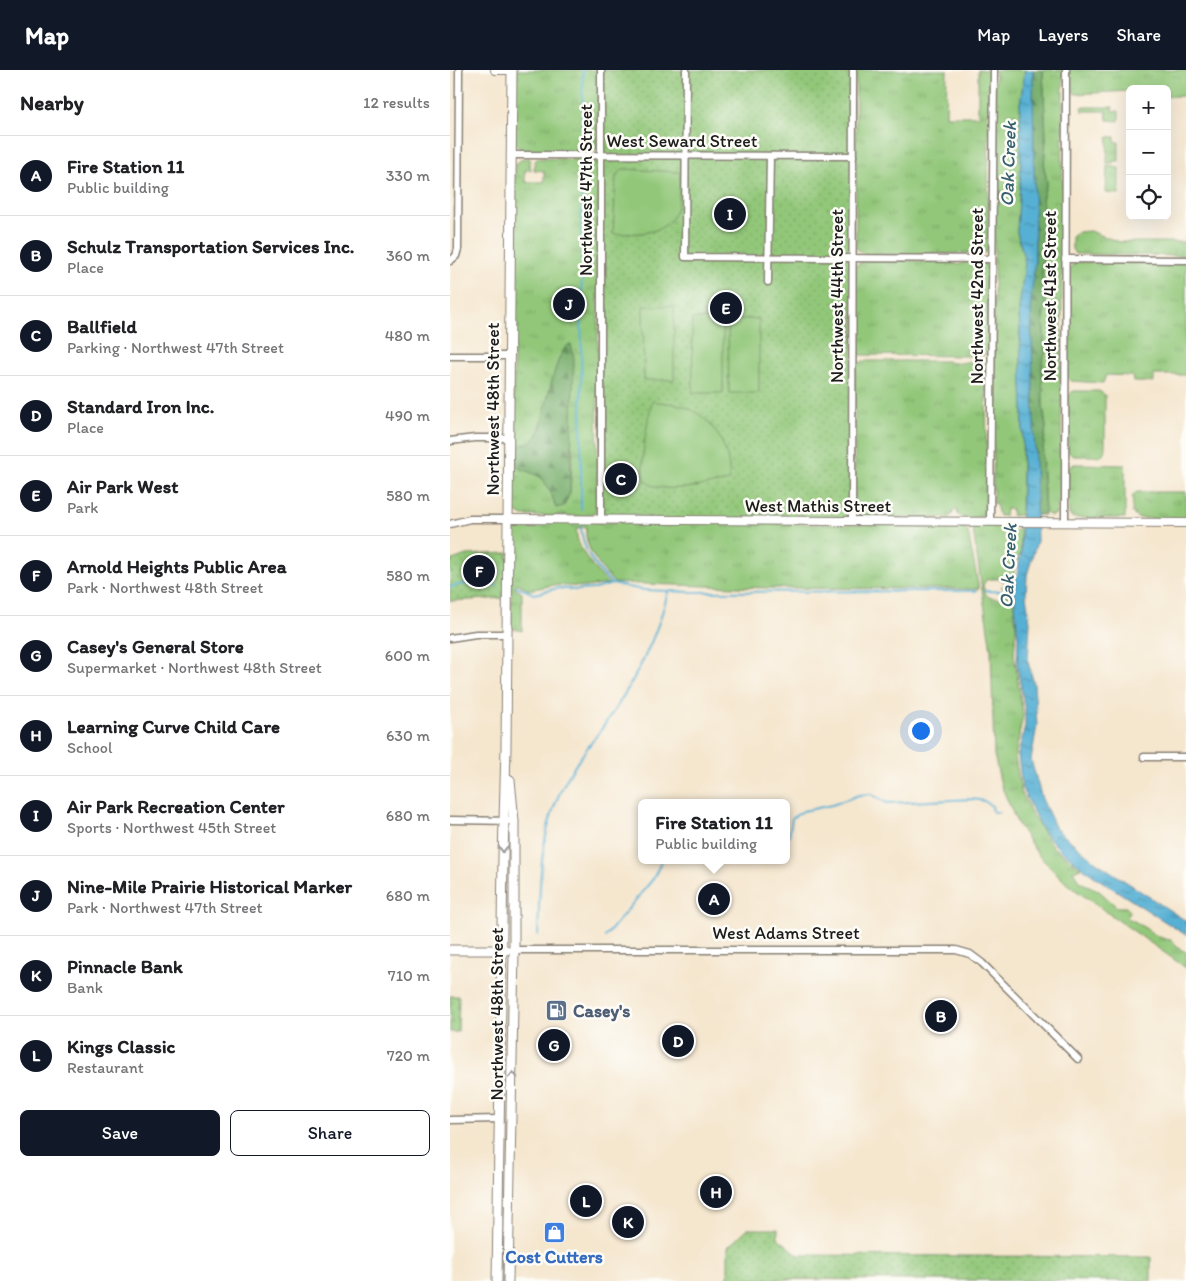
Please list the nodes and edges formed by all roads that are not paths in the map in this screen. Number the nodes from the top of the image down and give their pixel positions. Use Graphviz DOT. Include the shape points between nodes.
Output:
graph roads {
  1 [pos="459,70"];
  2 [pos="495,70"];
  3 [pos="512,70"];
  4 [pos="601,70"];
  5 [pos="686,70"];
  6 [pos="853,70"];
  7 [pos="994,70"];
  8 [pos="1066,70"];
  9 [pos="511,155"];
  10 [pos="686,155"];
  11 [pos="601,156"];
  12 [pos="770,156"];
  13 [pos="853,156"];
  14 [pos="768,258"];
  15 [pos="852,258"];
  16 [pos="991,259"];
  17 [pos="1065,259"];
  18 [pos="1186,260"];
  19 [pos="450,261"];
  20 [pos="768,282"];
  21 [pos="450,356"];
  22 [pos="510,356"];
  23 [pos="509,438"];
  24 [pos="450,441"];
  25 [pos="508,519"];
  26 [pos="601,520"];
  27 [pos="852,521"];
  28 [pos="990,522"];
  29 [pos="1065,522"];
  30 [pos="1186,523"];
  31 [pos="450,524"];
  32 [pos="507,634"];
  33 [pos="450,638"];
  34 [pos="506,748"];
  35 [pos="1144,757"];
  36 [pos="1186,757"];
  37 [pos="450,820"];
  38 [pos="504,821"];
  39 [pos="514,821"];
  40 [pos="450,950"];
  41 [pos="502,950"];
  42 [pos="514,950"];
  43 [pos="1078,1058"];
  44 [pos="500,1119"];
  45 [pos="450,1120"];
  46 [pos="509,1222"];
  47 [pos="497,1281"];
  48 [pos="508,1281"];
  1 -- 19 [label="street" via="458,249"];
  2 -- 3 [label="street"];
  3 -- 9 [label="main road, Northwest 48th Street"];
  4 -- 11 [label="street, Northwest 47th Street"];
  5 -- 10 [label="street"];
  6 -- 13 [label="street, Northwest 44th Street"];
  7 -- 16 [label="street, Northwest 42nd Street"];
  8 -- 17 [label="street, Northwest 41st Street"];
  9 -- 11 [label="street, West Seward Street"];
  9 -- 22 [label="main road, Northwest 48th Street"];
  10 -- 11 [label="street, West Seward Street"];
  10 -- 12 [label="street, West Seward Street"];
  10 -- 14 [label="street" via="685,258"];
  11 -- 26 [label="street, Northwest 47th Street"];
  12 -- 13 [label="street, West Seward Street"];
  12 -- 14 [label="street"];
  13 -- 15 [label="street, Northwest 44th Street"];
  14 -- 15 [label="street"];
  14 -- 20 [label="street"];
  15 -- 16 [label="street"];
  15 -- 27 [label="street, Northwest 44th Street"];
  16 -- 28 [label="street, Northwest 42nd Street"];
  17 -- 18 [label="street"];
  17 -- 29 [label="street, Northwest 41st Street"];
  21 -- 22 [label="street"];
  22 -- 23 [label="main road, Northwest 48th Street"];
  23 -- 24 [label="street"];
  23 -- 25 [label="main road, Northwest 48th Street"];
  25 -- 26 [label="street, West Mathis Street"];
  25 -- 31 [label="street, West Mathis Street" via="470,519"];
  25 -- 32 [label="main road, Northwest 48th Street"];
  26 -- 27 [label="street, West Mathis Street"];
  27 -- 28 [label="street, West Mathis Street"];
  28 -- 29 [label="street, West Mathis Street"];
  29 -- 30 [label="street, West Mathis Street"];
  32 -- 33 [label="street"];
  32 -- 34 [label="main road, Northwest 48th Street"];
  34 -- 38 [label="main road, Northwest 48th Street"];
  34 -- 39 [label="main road, Northwest 48th Street"];
  35 -- 36 [label="street"];
  37 -- 38 [label="street"];
  38 -- 39 [label="street"];
  38 -- 41 [label="main road, Northwest 48th Street, one-way"];
  39 -- 42 [label="main road, Northwest 48th Street"];
  40 -- 41 [label="main road, West Adams Street"];
  41 -- 42 [label="main road, West Adams Street"];
  41 -- 44 [label="main road, Northwest 48th Street"];
  42 -- 43 [label="street, West Adams Street" via="956,950 970,954 982,963"];
  46 -- 42 [label="main road, Northwest 48th Street, one-way"];
  44 -- 45 [label="street"];
  44 -- 46 [label="main road" via="504,1123 504,1207"];
  44 -- 47 [label="main road, Northwest 48th Street"];
  46 -- 48 [label="main road, Northwest 48th Street"];
}
